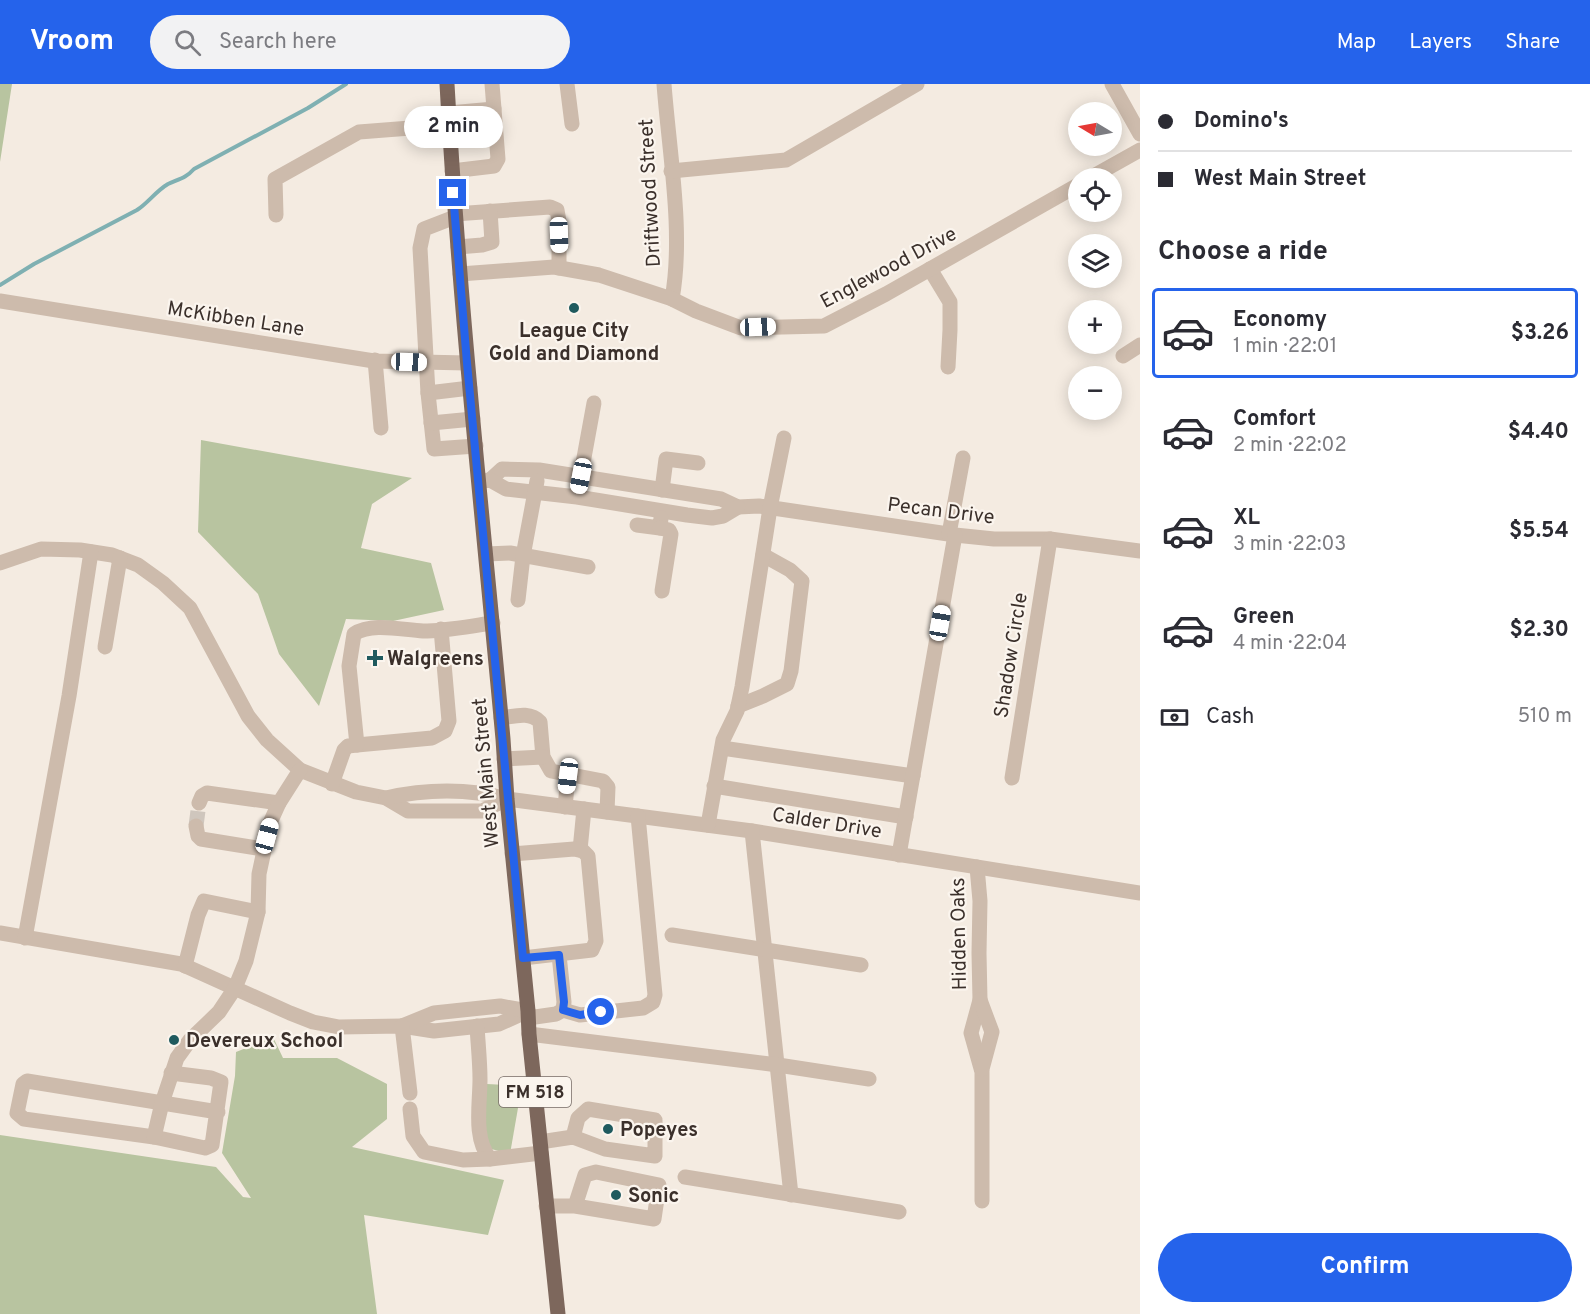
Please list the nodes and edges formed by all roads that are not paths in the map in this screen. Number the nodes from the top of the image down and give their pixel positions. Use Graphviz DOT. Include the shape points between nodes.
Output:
graph roads {
  1 [pos="447,84"];
  2 [pos="492,84"];
  3 [pos="567,84"];
  4 [pos="664,84"];
  5 [pos="917,84"];
  6 [pos="1112,84"];
  7 [pos="494,109"];
  8 [pos="449,119"];
  9 [pos="572,124"];
  10 [pos="1140,134"];
  11 [pos="1140,150"];
  12 [pos="1108,168"];
  13 [pos="452,171"];
  14 [pos="671,171"];
  15 [pos="1068,191"];
  16 [pos="490,211"];
  17 [pos="276,215"];
  18 [pos="455,216"];
  19 [pos="458,247"];
  20 [pos="559,268"];
  21 [pos="930,269"];
  22 [pos="460,274"];
  23 [pos="672,299"];
  24 [pos="0,301"];
  25 [pos="1140,345"];
  26 [pos="1123,356"];
  27 [pos="375,360"];
  28 [pos="426,362"];
  29 [pos="467,363"];
  30 [pos="948,367"];
  31 [pos="470,388"];
  32 [pos="428,393"];
  33 [pos="594,404"];
  34 [pos="473,419"];
  35 [pos="431,423"];
  36 [pos="381,428"];
  37 [pos="784,438"];
  38 [pos="476,446"];
  39 [pos="963,458"];
  40 [pos="698,463"];
  41 [pos="539,470"];
  42 [pos="581,476"];
  43 [pos="485,480"];
  44 [pos="662,490"];
  45 [pos="535,492"];
  46 [pos="577,497"];
  47 [pos="738,507"];
  48 [pos="770,508"];
  49 [pos="663,511"];
  50 [pos="637,525"];
  51 [pos="660,528"];
  52 [pos="952,535"];
  53 [pos="1050,539"];
  54 [pos="1140,551"];
  55 [pos="91,552"];
  56 [pos="486,554"];
  57 [pos="763,555"];
  58 [pos="523,556"];
  59 [pos="120,558"];
  60 [pos="0,563"];
  61 [pos="588,567"];
  62 [pos="662,591"];
  63 [pos="518,600"];
  64 [pos="493,623"];
  65 [pos="441,629"];
  66 [pos="105,647"];
  67 [pos="738,706"];
  68 [pos="501,718"];
  69 [pos="357,745"];
  70 [pos="722,748"];
  71 [pos="543,757"];
  72 [pos="504,759"];
  73 [pos="300,770"];
  74 [pos="568,776"];
  75 [pos="913,776"];
  76 [pos="1012,778"];
  77 [pos="332,784"];
  78 [pos="714,786"];
  79 [pos="507,799"];
  80 [pos="199,803"];
  81 [pos="279,803"];
  82 [pos="565,807"];
  83 [pos="584,809"];
  84 [pos="607,812"];
  85 [pos="638,816"];
  86 [pos="906,818"];
  87 [pos="708,825"];
  88 [pos="196,826"];
  89 [pos="752,831"];
  90 [pos="263,849"];
  91 [pos="580,850"];
  92 [pos="512,854"];
  93 [pos="899,855"];
  94 [pos="977,867"];
  95 [pos="1140,893"];
  96 [pos="258,912"];
  97 [pos="0,933"];
  98 [pos="672,935"];
  99 [pos="25,938"];
  100 [pos="765,950"];
  101 [pos="559,955"];
  102 [pos="523,958"];
  103 [pos="861,965"];
  104 [pos="185,966"];
  105 [pos="235,988"];
  106 [pos="563,1010"];
  107 [pos="528,1014"];
  108 [pos="402,1026"];
  109 [pos="477,1026"];
  110 [pos="529,1034"];
  111 [pos="778,1065"];
  112 [pos="171,1073"];
  113 [pos="869,1079"];
  114 [pos="410,1093"];
  115 [pos="162,1103"];
  116 [pos="411,1109"];
  117 [pos="218,1112"];
  118 [pos="154,1137"];
  119 [pos="573,1137"];
  120 [pos="540,1148"];
  121 [pos="490,1159"];
  122 [pos="685,1177"];
  123 [pos="791,1195"];
  124 [pos="982,1201"];
  125 [pos="546,1206"];
  126 [pos="575,1206"];
  127 [pos="899,1212"];
  128 [pos="558,1314"];
  1 -- 8 [label="main road, West Main Street / FM 518"];
  2 -- 7 [label="street"];
  3 -- 9 [label="street"];
  4 -- 14 [label="street, Driftwood Street"];
  5 -- 14 [label="street" via="786,160"];
  6 -- 10 [label="street"];
  7 -- 8 [label="street"];
  7 -- 13 [label="street" via="498,159 494,166"];
  8 -- 13 [label="main road, West Main Street / FM 518"];
  8 -- 17 [label="street" via="359,132 275,179"];
  11 -- 12 [label="street"];
  13 -- 18 [label="main road, West Main Street / FM 518"];
  14 -- 23 [label="street, Driftwood Street" via="676,221"];
  15 -- 21 [label="street, Englewood Drive"];
  16 -- 18 [label="street"];
  16 -- 19 [label="street" via="492,242"];
  16 -- 20 [label="street" via="550,207 556,210"];
  18 -- 19 [label="main road, West Main Street / FM 518"];
  18 -- 28 [label="street" via="424,229 421,236"];
  19 -- 22 [label="main road, West Main Street / FM 518"];
  20 -- 22 [label="street, Englewood Drive"];
  20 -- 23 [label="street, Englewood Drive" via="599,275"];
  21 -- 23 [label="street, Englewood Drive" via="824,326 741,328"];
  21 -- 30 [label="street" via="950,302"];
  22 -- 29 [label="main road, West Main Street / FM 518"];
  24 -- 27 [label="street, McKibben Lane"];
  25 -- 26 [label="street"];
  27 -- 28 [label="street, McKibben Lane"];
  27 -- 36 [label="street"];
  28 -- 29 [label="street, McKibben Lane"];
  28 -- 32 [label="street"];
  29 -- 31 [label="main road, West Main Street / FM 518"];
  31 -- 32 [label="street"];
  31 -- 34 [label="main road, West Main Street / FM 518"];
  32 -- 35 [label="street"];
  33 -- 42 [label="street"];
  34 -- 35 [label="street"];
  34 -- 38 [label="main road, West Main Street / FM 518"];
  35 -- 38 [label="street" via="434,449"];
  37 -- 48 [label="street"];
  38 -- 43 [label="main road, West Main Street / FM 518"];
  39 -- 52 [label="street"];
  40 -- 44 [label="street" via="666,459"];
  41 -- 42 [label="street, Pecan Drive"];
  41 -- 43 [label="street, Pecan Drive" via="502,469"];
  41 -- 45 [label="street"];
  42 -- 44 [label="street, Pecan Drive"];
  42 -- 46 [label="street"];
  43 -- 45 [label="street, Pecan Drive" via="506,489"];
  43 -- 56 [label="main road, West Main Street / FM 518"];
  44 -- 47 [label="street, Pecan Drive" via="721,499"];
  45 -- 46 [label="street, Pecan Drive"];
  45 -- 58 [label="street"];
  46 -- 49 [label="street, Pecan Drive"];
  47 -- 48 [label="street, Pecan Drive"];
  47 -- 49 [label="street, Pecan Drive" via="711,518"];
  48 -- 52 [label="street, Pecan Drive"];
  48 -- 57 [label="street"];
  49 -- 51 [label="street"];
  50 -- 51 [label="street"];
  51 -- 62 [label="street" via="671,534"];
  52 -- 53 [label="street, Pecan Drive"];
  52 -- 75 [label="street"];
  53 -- 54 [label="street, Pecan Drive"];
  53 -- 76 [label="street, Shadow Circle"];
  55 -- 59 [label="street"];
  55 -- 60 [label="street" via="40,549"];
  55 -- 99 [label="street"];
  56 -- 58 [label="street"];
  56 -- 64 [label="main road, West Main Street / FM 518"];
  57 -- 67 [label="street"];
  57 -- 67 [label="street" via="802,581 791,671 787,684"];
  58 -- 61 [label="street"];
  58 -- 63 [label="street"];
  59 -- 66 [label="street"];
  59 -- 73 [label="street" via="155,577 190,608 248,716"];
  64 -- 65 [label="street"];
  64 -- 68 [label="main road, West Main Street / FM 518"];
  65 -- 69 [label="street" via="449,721 445,731 432,738"];
  65 -- 69 [label="street" via="383,628 354,634 349,666"];
  67 -- 70 [label="street"];
  68 -- 71 [label="street" via="536,717 540,722"];
  68 -- 72 [label="main road, West Main Street / FM 518"];
  69 -- 77 [label="street" via="344,750"];
  70 -- 75 [label="street"];
  70 -- 78 [label="street"];
  71 -- 72 [label="street"];
  71 -- 74 [label="street" via="551,771"];
  72 -- 79 [label="main road, West Main Street / FM 518"];
  73 -- 77 [label="street"];
  73 -- 81 [label="street"];
  74 -- 82 [label="street"];
  74 -- 84 [label="street" via="603,782 608,787"];
  75 -- 86 [label="street"];
  77 -- 79 [label="street, Calder Drive" via="386,798 410,792 482,792"];
  78 -- 86 [label="street"];
  78 -- 87 [label="street"];
  79 -- 82 [label="street, Calder Drive"];
  79 -- 92 [label="main road, West Main Street / FM 518"];
  80 -- 81 [label="street" via="207,793"];
  81 -- 90 [label="street"];
  82 -- 83 [label="street, Calder Drive"];
  83 -- 84 [label="street, Calder Drive"];
  83 -- 91 [label="street"];
  84 -- 85 [label="street, Calder Drive"];
  85 -- 87 [label="street, Calder Drive"];
  85 -- 106 [label="street" via="653,1002 644,1008 580,1015"];
  86 -- 93 [label="street"];
  87 -- 89 [label="street, Calder Drive"];
  88 -- 90 [label="street" via="201,838"];
  89 -- 93 [label="street, Calder Drive"];
  89 -- 100 [label="street"];
  90 -- 96 [label="street"];
  91 -- 92 [label="street"];
  91 -- 101 [label="street" via="588,856 596,941 592,950"];
  92 -- 102 [label="main road, West Main Street / FM 518"];
  93 -- 94 [label="street, Calder Drive"];
  94 -- 95 [label="street, Calder Drive"];
  94 -- 124 [label="street, Hidden Oaks" via="980,1000 971,1033 982,1072"];
  96 -- 104 [label="street" via="204,901"];
  96 -- 105 [label="street"];
  97 -- 99 [label="street"];
  98 -- 100 [label="street"];
  99 -- 104 [label="street"];
  100 -- 103 [label="street"];
  100 -- 111 [label="street"];
  101 -- 102 [label="street"];
  101 -- 106 [label="street"];
  102 -- 107 [label="main road, West Main Street / FM 518"];
  104 -- 105 [label="street"];
  105 -- 108 [label="street" via="313,1022 339,1027"];
  105 -- 112 [label="street" via="219,1012 190,1040"];
  106 -- 107 [label="street" via="556,1014"];
  107 -- 108 [label="street" via="500,1006 434,1013"];
  107 -- 109 [label="street" via="499,1024"];
  107 -- 110 [label="main road, West Main Street / FM 518"];
  108 -- 109 [label="street" via="434,1031"];
  108 -- 114 [label="street"];
  109 -- 121 [label="street" via="479,1126 483,1150"];
  110 -- 111 [label="street"];
  110 -- 120 [label="main road, West Main Street / FM 518"];
  111 -- 113 [label="street"];
  111 -- 123 [label="street"];
  112 -- 115 [label="street"];
  112 -- 117 [label="street" via="221,1082"];
  115 -- 117 [label="street"];
  115 -- 118 [label="street"];
  115 -- 118 [label="street" via="27,1081 23,1084 17,1113 24,1119"];
  116 -- 121 [label="street" via="413,1136 424,1152 464,1160"];
  117 -- 118 [label="street" via="212,1145 205,1148"];
  119 -- 119 [label="street" via="605,1149 655,1156 655,1120 588,1109 578,1118"];
  119 -- 120 [label="street"];
  120 -- 121 [label="street"];
  120 -- 125 [label="main road, West Main Street / FM 518"];
  122 -- 123 [label="street"];
  123 -- 127 [label="street"];
  125 -- 126 [label="street"];
  125 -- 128 [label="main road, West Main Street / FM 518"];
  126 -- 126 [label="street" via="654,1219 659,1185 596,1172 585,1175"];
}
